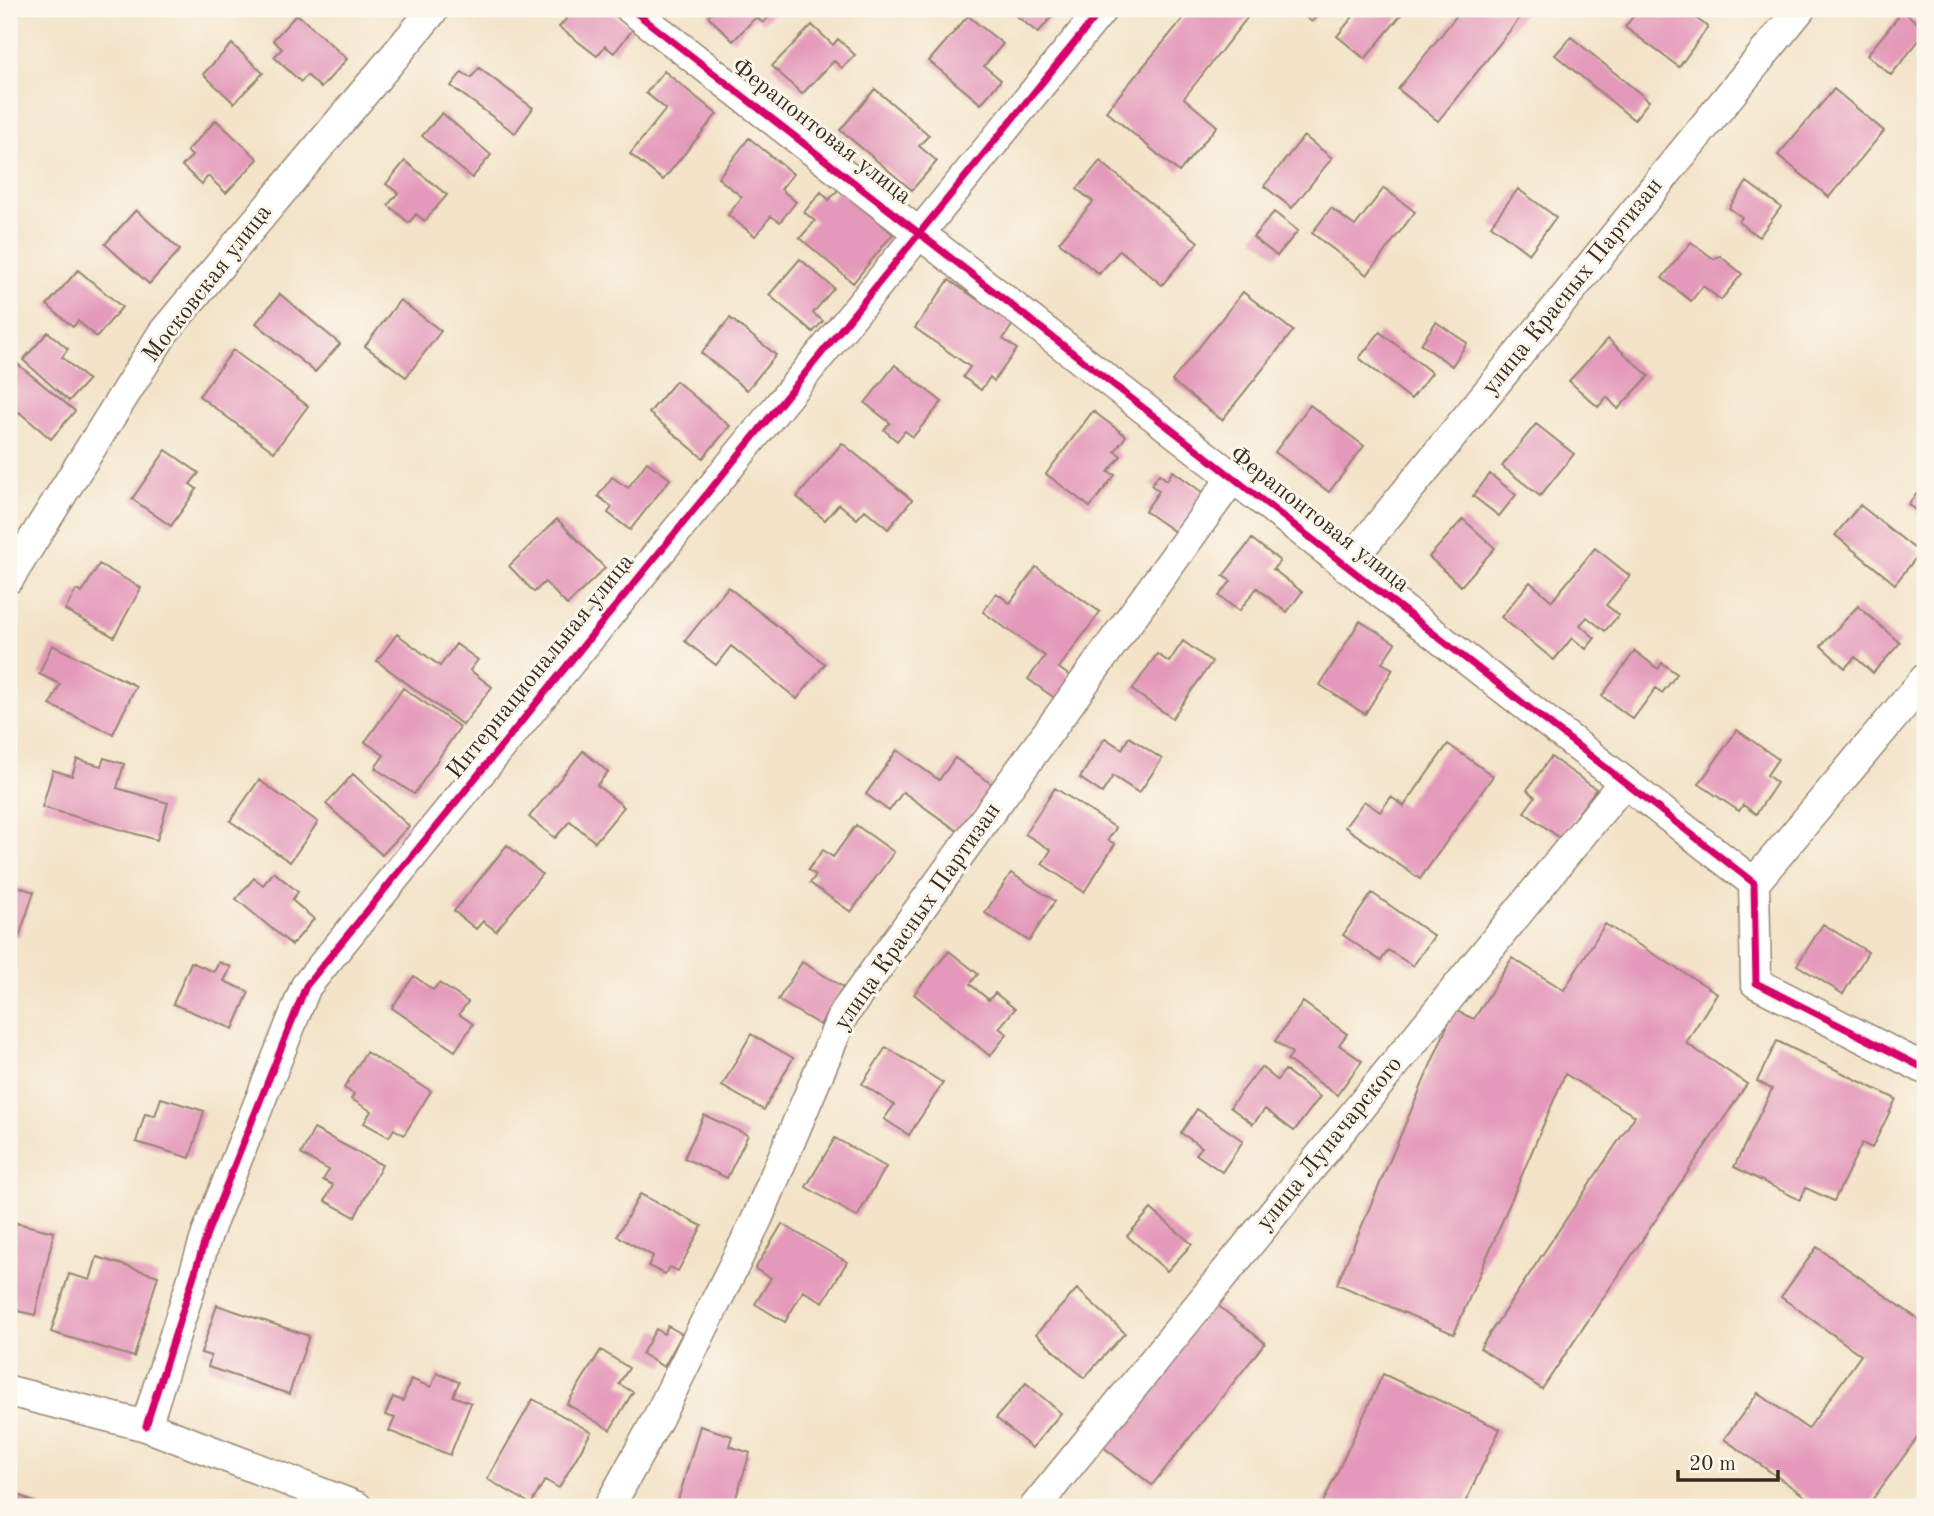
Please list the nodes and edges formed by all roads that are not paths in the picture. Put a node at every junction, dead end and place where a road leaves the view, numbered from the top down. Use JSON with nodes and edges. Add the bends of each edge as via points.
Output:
{"nodes":[{"id":1,"x":434,"y":9,"type":"edge"},
{"id":2,"x":631,"y":9,"type":"edge"},
{"id":3,"x":1102,"y":9,"type":"edge"},
{"id":4,"x":1800,"y":9,"type":"edge"},
{"id":5,"x":920,"y":233,"type":"junction"},
{"id":6,"x":1233,"y":477,"type":"junction"},
{"id":7,"x":1346,"y":566,"type":"junction"},
{"id":8,"x":9,"y":578,"type":"edge"},
{"id":9,"x":1925,"y":679,"type":"edge"},
{"id":10,"x":1624,"y":782,"type":"junction"},
{"id":11,"x":1754,"y":883,"type":"junction"},
{"id":12,"x":1925,"y":1069,"type":"edge"},
{"id":13,"x":9,"y":1391,"type":"edge"},
{"id":14,"x":146,"y":1426,"type":"junction"},
{"id":15,"x":357,"y":1507,"type":"edge"},
{"id":16,"x":609,"y":1507,"type":"edge"},
{"id":17,"x":1035,"y":1507,"type":"edge"}],
"edges":[{"from":1,"to":8,"type":"street","name":"Московская улица","via":[[163,333]]},
{"from":2,"to":5,"type":"street","name":"Ферапонтовая улица"},
{"from":3,"to":5,"type":"street","name":"Интернациональная улица"},
{"from":4,"to":7,"type":"street","name":"улица Красных Партизан"},
{"from":5,"to":6,"type":"street","name":"Ферапонтовая улица"},
{"from":5,"to":14,"type":"street","name":"Интернациональная улица","via":[[306,986],[208,1231]]},
{"from":6,"to":7,"type":"street","name":"Ферапонтовая улица"},
{"from":6,"to":16,"type":"street","name":"улица Красных Партизан","via":[[844,1015],[757,1219]]},
{"from":7,"to":10,"type":"street","name":"Ферапонтовая улица"},
{"from":9,"to":11,"type":"street"},
{"from":10,"to":11,"type":"street","name":"Ферапонтовая улица"},
{"from":10,"to":17,"type":"street","name":"улица Луначарского"},
{"from":11,"to":12,"type":"street","via":[[1756,982]]},
{"from":13,"to":14,"type":"street"},
{"from":14,"to":15,"type":"street"}]}
